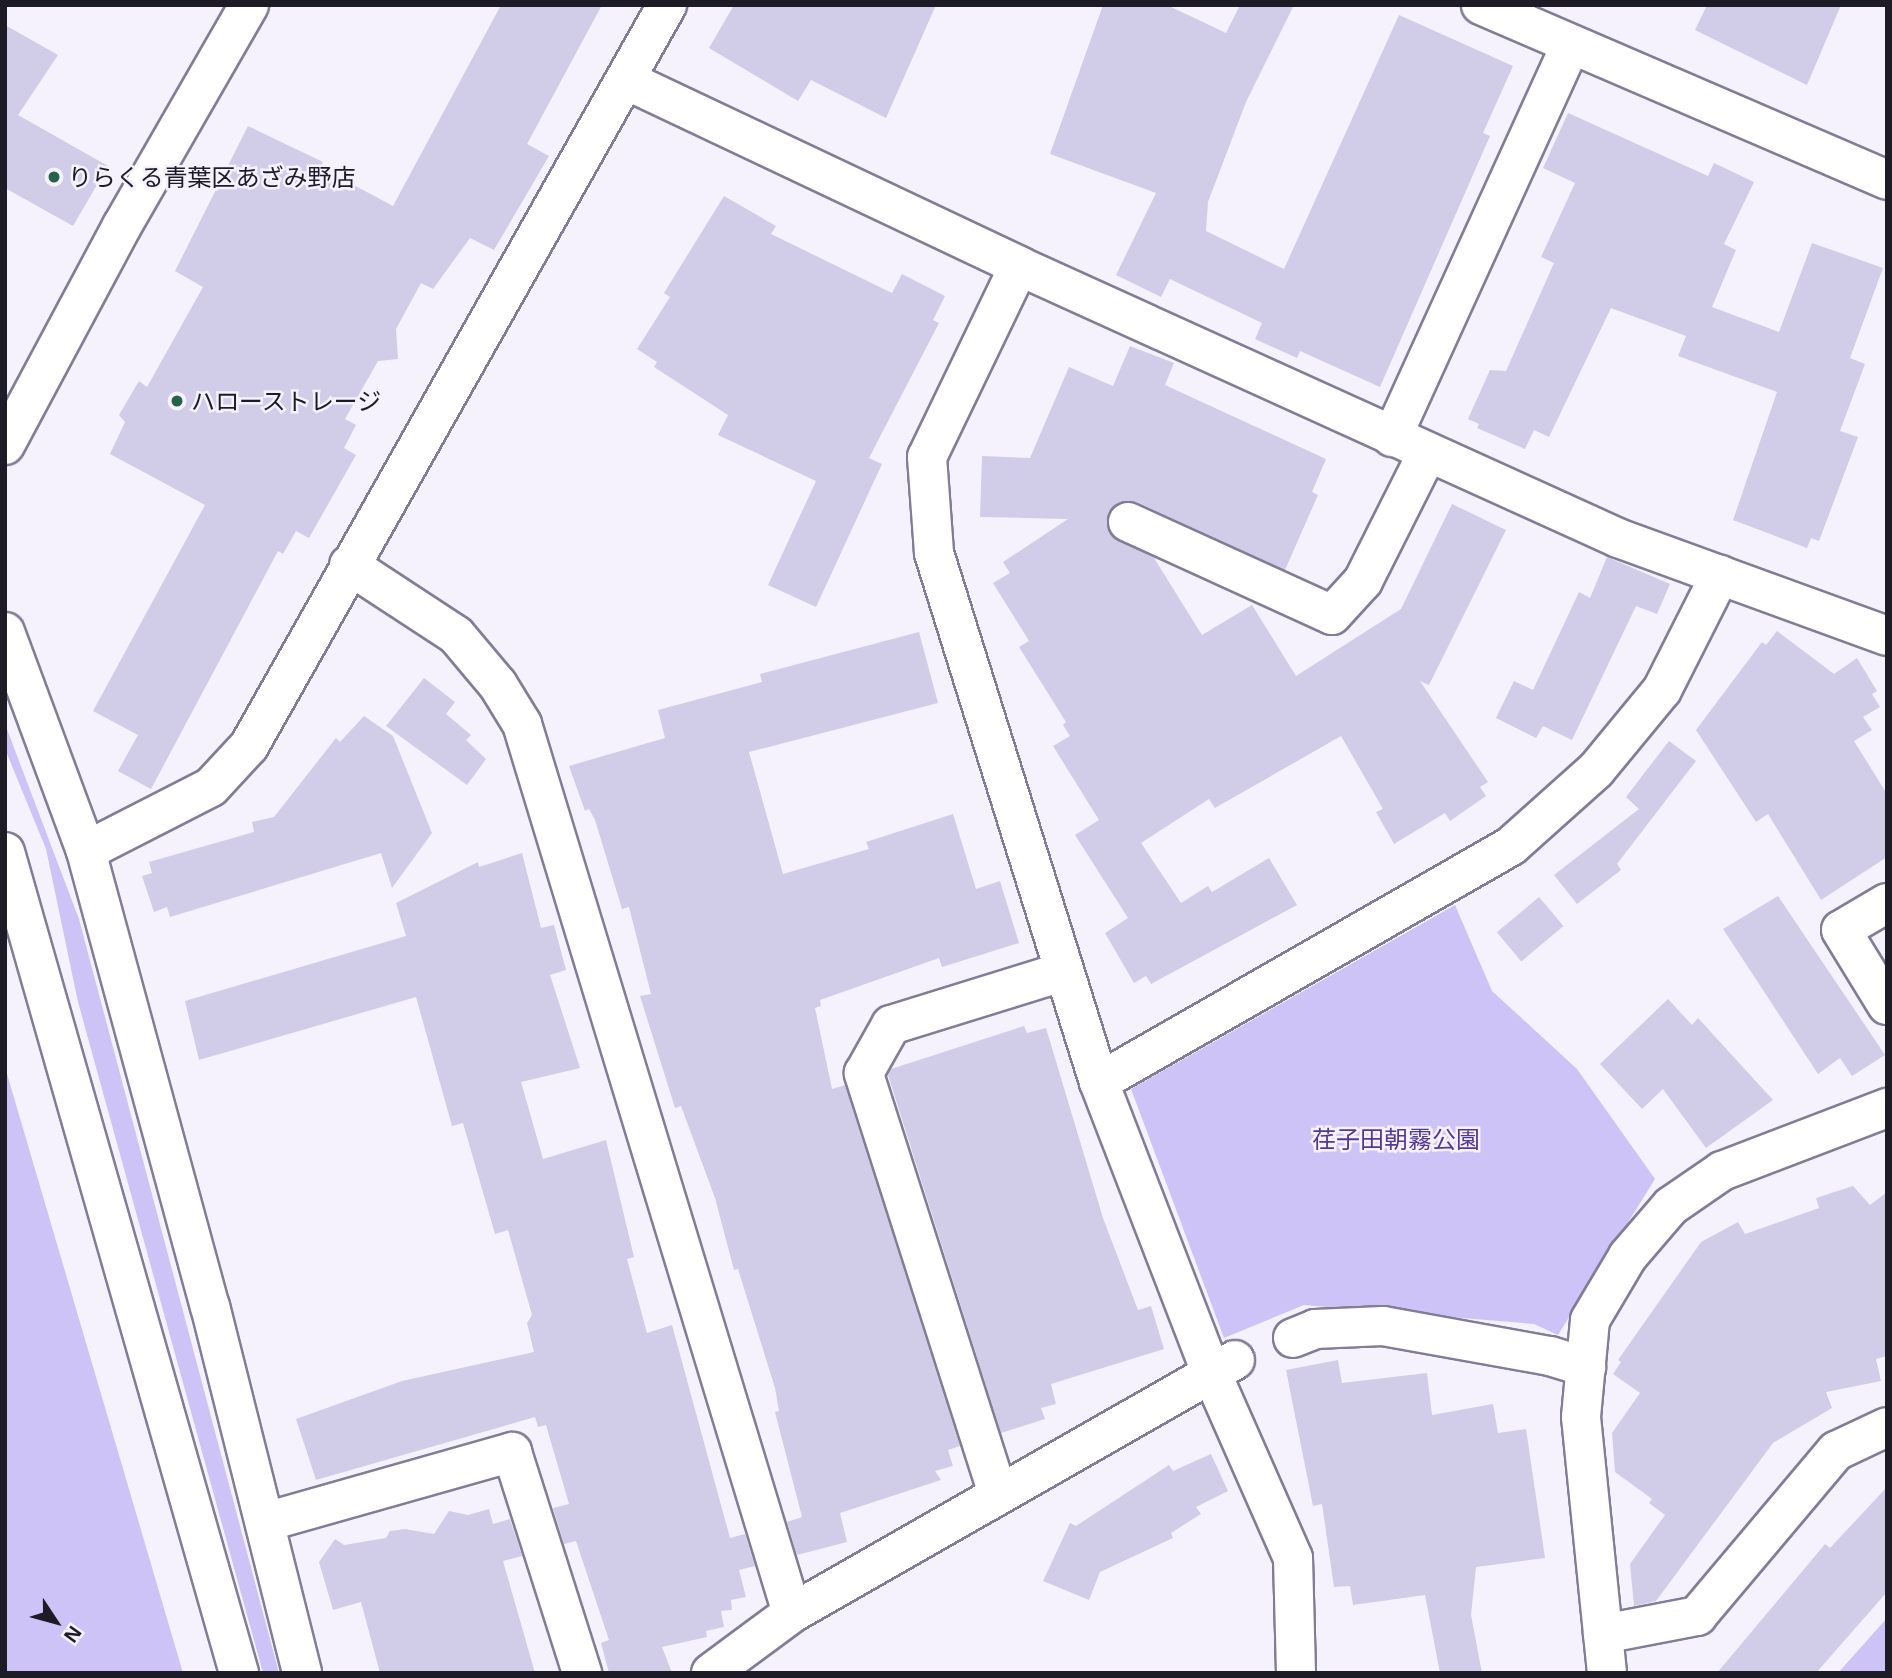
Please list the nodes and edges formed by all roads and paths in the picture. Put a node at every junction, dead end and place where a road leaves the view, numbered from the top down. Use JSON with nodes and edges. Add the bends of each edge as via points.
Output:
{"nodes":[{"id":1,"x":249,"y":5,"type":"edge"},
{"id":2,"x":667,"y":5,"type":"edge"},
{"id":3,"x":1481,"y":5,"type":"edge"},
{"id":4,"x":1570,"y":46,"type":"junction"},
{"id":5,"x":626,"y":80,"type":"junction"},
{"id":6,"x":1887,"y":180,"type":"edge"},
{"id":7,"x":1019,"y":266,"type":"junction"},
{"id":8,"x":1392,"y":437,"type":"junction"},
{"id":9,"x":5,"y":445,"type":"edge"},
{"id":10,"x":1428,"y":452,"type":"junction"},
{"id":11,"x":1128,"y":522,"type":"dead end"},
{"id":12,"x":349,"y":565,"type":"junction"},
{"id":13,"x":1720,"y":575,"type":"junction"},
{"id":14,"x":5,"y":632,"type":"edge"},
{"id":15,"x":1887,"y":636,"type":"edge"},
{"id":16,"x":86,"y":851,"type":"junction"},
{"id":17,"x":5,"y":852,"type":"edge"},
{"id":18,"x":1887,"y":903,"type":"edge"},
{"id":19,"x":1062,"y":972,"type":"junction"},
{"id":20,"x":1887,"y":1005,"type":"edge"},
{"id":21,"x":1100,"y":1082,"type":"junction"},
{"id":22,"x":1887,"y":1108,"type":"edge"},
{"id":23,"x":1293,"y":1338,"type":"dead end"},
{"id":24,"x":1223,"y":1366,"type":"junction"},
{"id":25,"x":1586,"y":1367,"type":"junction"},
{"id":26,"x":1887,"y":1427,"type":"edge"},
{"id":27,"x":998,"y":1494,"type":"junction"},
{"id":28,"x":265,"y":1522,"type":"junction"},
{"id":29,"x":792,"y":1614,"type":"junction"},
{"id":30,"x":1603,"y":1634,"type":"junction"},
{"id":31,"x":239,"y":1673,"type":"edge"},
{"id":32,"x":302,"y":1673,"type":"edge"},
{"id":33,"x":582,"y":1673,"type":"edge"},
{"id":34,"x":711,"y":1673,"type":"edge"},
{"id":35,"x":1297,"y":1673,"type":"edge"},
{"id":36,"x":1607,"y":1673,"type":"edge"}],
"edges":[{"from":1,"to":9,"type":"street","via":[[122,226]]},
{"from":2,"to":5,"type":"street"},
{"from":3,"to":4,"type":"street"},
{"from":4,"to":6,"type":"street"},
{"from":4,"to":8,"type":"street"},
{"from":5,"to":7,"type":"street"},
{"from":5,"to":12,"type":"street"},
{"from":7,"to":8,"type":"street"},
{"from":7,"to":19,"type":"street","via":[[927,457],[934,553]]},
{"from":8,"to":10,"type":"street"},
{"from":10,"to":11,"type":"street","via":[[1363,581],[1332,615]]},
{"from":10,"to":13,"type":"street","via":[[1618,538]]},
{"from":12,"to":16,"type":"street","via":[[249,746],[211,787]]},
{"from":12,"to":29,"type":"street","via":[[456,635],[498,685],[522,724]]},
{"from":13,"to":15,"type":"street"},
{"from":13,"to":21,"type":"street","via":[[1661,690],[1596,770],[1511,846]]},
{"from":14,"to":16,"type":"street"},
{"from":16,"to":28,"type":"street"},
{"from":17,"to":31,"type":"street"},
{"from":18,"to":20,"type":"street","via":[[1841,930]]},
{"from":19,"to":21,"type":"street"},
{"from":19,"to":27,"type":"street","via":[[891,1025],[864,1073]]},
{"from":21,"to":24,"type":"street"},
{"from":22,"to":25,"type":"street","via":[[1722,1171],[1671,1206],[1628,1256],[1590,1320]]},
{"from":23,"to":25,"type":"street","via":[[1315,1329],[1383,1326],[1550,1356]]},
{"from":24,"to":27,"type":"street"},
{"from":24,"to":35,"type":"street","via":[[1293,1558]]},
{"from":25,"to":30,"type":"street","via":[[1581,1417]]},
{"from":26,"to":30,"type":"street","via":[[1836,1451],[1697,1615]]},
{"from":27,"to":29,"type":"street"},
{"from":28,"to":32,"type":"street"},
{"from":28,"to":33,"type":"street","via":[[512,1452]]},
{"from":29,"to":34,"type":"street"},
{"from":30,"to":36,"type":"street"}]}
